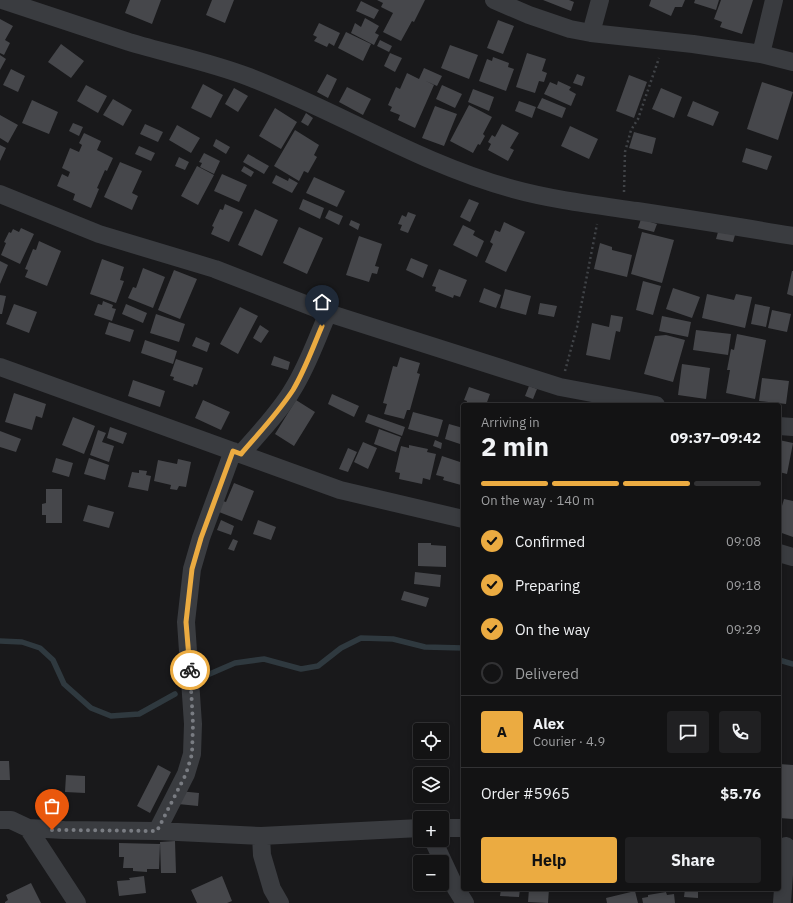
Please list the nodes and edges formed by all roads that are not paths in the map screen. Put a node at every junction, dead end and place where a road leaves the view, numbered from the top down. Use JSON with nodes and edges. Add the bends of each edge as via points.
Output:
{"nodes":[{"id":1,"x":2,"y":0,"type":"edge"},
{"id":2,"x":494,"y":0,"type":"edge"},
{"id":3,"x":600,"y":0,"type":"edge"},
{"id":4,"x":774,"y":0,"type":"edge"},
{"id":5,"x":591,"y":32,"type":"junction"},
{"id":6,"x":761,"y":54,"type":"junction"},
{"id":7,"x":793,"y":62,"type":"edge"},
{"id":8,"x":0,"y":194,"type":"edge"},
{"id":9,"x":793,"y":236,"type":"edge"},
{"id":10,"x":328,"y":313,"type":"junction"},
{"id":11,"x":0,"y":367,"type":"edge"},
{"id":12,"x":645,"y":403,"type":"edge"},
{"id":13,"x":781,"y":426,"type":"edge"},
{"id":14,"x":793,"y":427,"type":"edge"},
{"id":15,"x":237,"y":453,"type":"junction"},
{"id":16,"x":461,"y":519,"type":"edge"},
{"id":17,"x":781,"y":554,"type":"edge"},
{"id":18,"x":793,"y":557,"type":"edge"},
{"id":19,"x":0,"y":820,"type":"edge"},
{"id":20,"x":28,"y":828,"type":"junction"},
{"id":21,"x":413,"y":828,"type":"edge"},
{"id":22,"x":449,"y":828,"type":"edge"},
{"id":23,"x":461,"y":828,"type":"edge"},
{"id":24,"x":157,"y":831,"type":"junction"},
{"id":25,"x":261,"y":836,"type":"junction"},
{"id":26,"x":786,"y":846,"type":"edge"},
{"id":27,"x":436,"y":847,"type":"edge"},
{"id":28,"x":77,"y":903,"type":"edge"},
{"id":29,"x":280,"y":903,"type":"edge"},
{"id":30,"x":465,"y":903,"type":"edge"},
{"id":31,"x":782,"y":903,"type":"edge"}],
"edges":[{"from":1,"to":9,"type":"street","via":[[129,42],[248,77],[429,160],[514,190]]},
{"from":2,"to":5,"type":"street","via":[[552,24]]},
{"from":3,"to":5,"type":"street"},
{"from":4,"to":6,"type":"street"},
{"from":5,"to":6,"type":"street"},
{"from":6,"to":7,"type":"street"},
{"from":8,"to":10,"type":"street","via":[[99,234],[215,270]]},
{"from":10,"to":12,"type":"street","via":[[560,387]]},
{"from":10,"to":15,"type":"street","via":[[294,389],[280,409]]},
{"from":11,"to":15,"type":"street"},
{"from":13,"to":14,"type":"street"},
{"from":15,"to":16,"type":"street","via":[[340,490]]},
{"from":15,"to":24,"type":"street","via":[[201,538],[192,569],[186,622],[193,724],[192,754],[186,774]]},
{"from":17,"to":18,"type":"street"},
{"from":19,"to":20,"type":"street","via":[[11,820]]},
{"from":20,"to":24,"type":"street"},
{"from":20,"to":28,"type":"street"},
{"from":21,"to":25,"type":"street"},
{"from":22,"to":23,"type":"street"},
{"from":24,"to":25,"type":"street"},
{"from":25,"to":29,"type":"street","via":[[262,855],[272,889]]},
{"from":26,"to":31,"type":"street"},
{"from":27,"to":30,"type":"street"}]}
